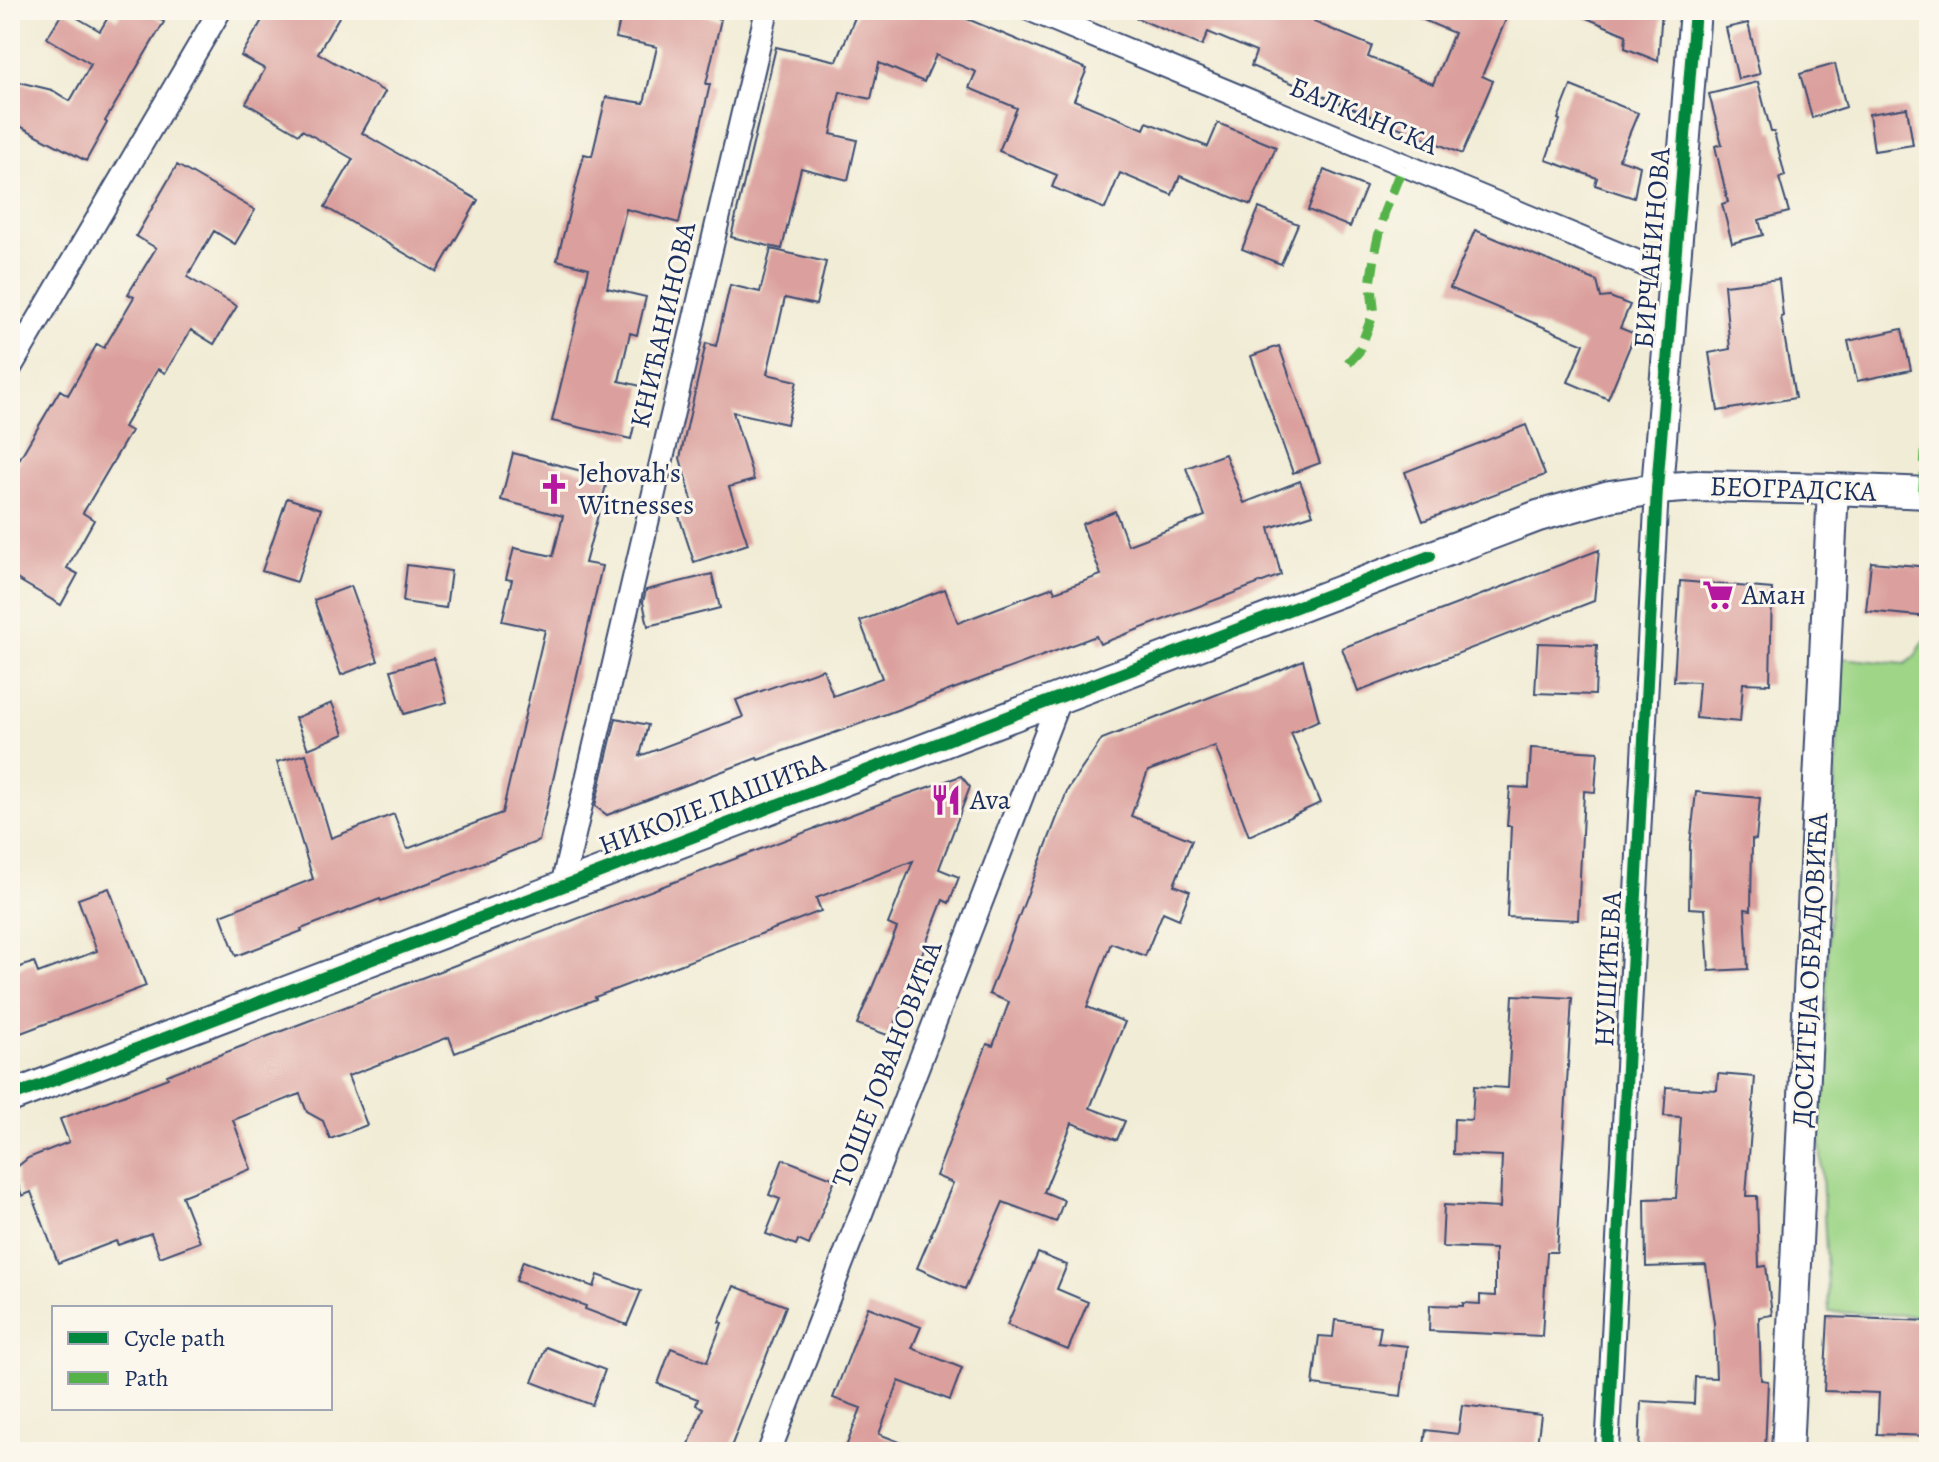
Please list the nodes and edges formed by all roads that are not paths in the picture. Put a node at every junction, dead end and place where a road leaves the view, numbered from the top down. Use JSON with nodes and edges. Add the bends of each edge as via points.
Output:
{"nodes":[{"id":1,"x":220,"y":10,"type":"edge"},
{"id":2,"x":767,"y":10,"type":"edge"},
{"id":3,"x":1031,"y":10,"type":"edge"},
{"id":4,"x":1695,"y":10,"type":"edge"},
{"id":5,"x":1674,"y":277,"type":"junction"},
{"id":6,"x":10,"y":368,"type":"edge"},
{"id":7,"x":1657,"y":489,"type":"junction"},
{"id":8,"x":1833,"y":489,"type":"junction"},
{"id":9,"x":1929,"y":493,"type":"edge"},
{"id":10,"x":1060,"y":697,"type":"junction"},
{"id":11,"x":562,"y":886,"type":"junction"},
{"id":12,"x":10,"y":1097,"type":"edge"},
{"id":13,"x":769,"y":1452,"type":"edge"},
{"id":14,"x":1607,"y":1452,"type":"edge"},
{"id":15,"x":1787,"y":1452,"type":"edge"}],
"edges":[{"from":1,"to":6,"type":"street"},
{"from":2,"to":11,"type":"street","name":"КНИЋАНИНОВА"},
{"from":3,"to":5,"type":"street","name":"БАЛКАНСКА"},
{"from":4,"to":5,"type":"main road","name":"БИРЧАНИНОВА"},
{"from":5,"to":7,"type":"main road","name":"БИРЧАНИНОВА"},
{"from":7,"to":8,"type":"main road","name":"БЕОГРАДСКА"},
{"from":7,"to":10,"type":"main road","name":"НИКОЛЕ ПАШИЋА","via":[[1610,496],[1525,521]]},
{"from":7,"to":14,"type":"street","name":"НУШИЋЕВА"},
{"from":8,"to":9,"type":"main road","name":"БЕОГРАДСКА"},
{"from":8,"to":15,"type":"main road","name":"ДОСИТЕЈА ОБРАДОВИЋА"},
{"from":10,"to":11,"type":"main road","name":"НИКОЛЕ ПАШИЋА"},
{"from":10,"to":13,"type":"street","name":"ТОШЕ ЈОВАНОВИЋА"},
{"from":11,"to":12,"type":"main road","name":"НИКОЛЕ ПАШИЋА"}]}
